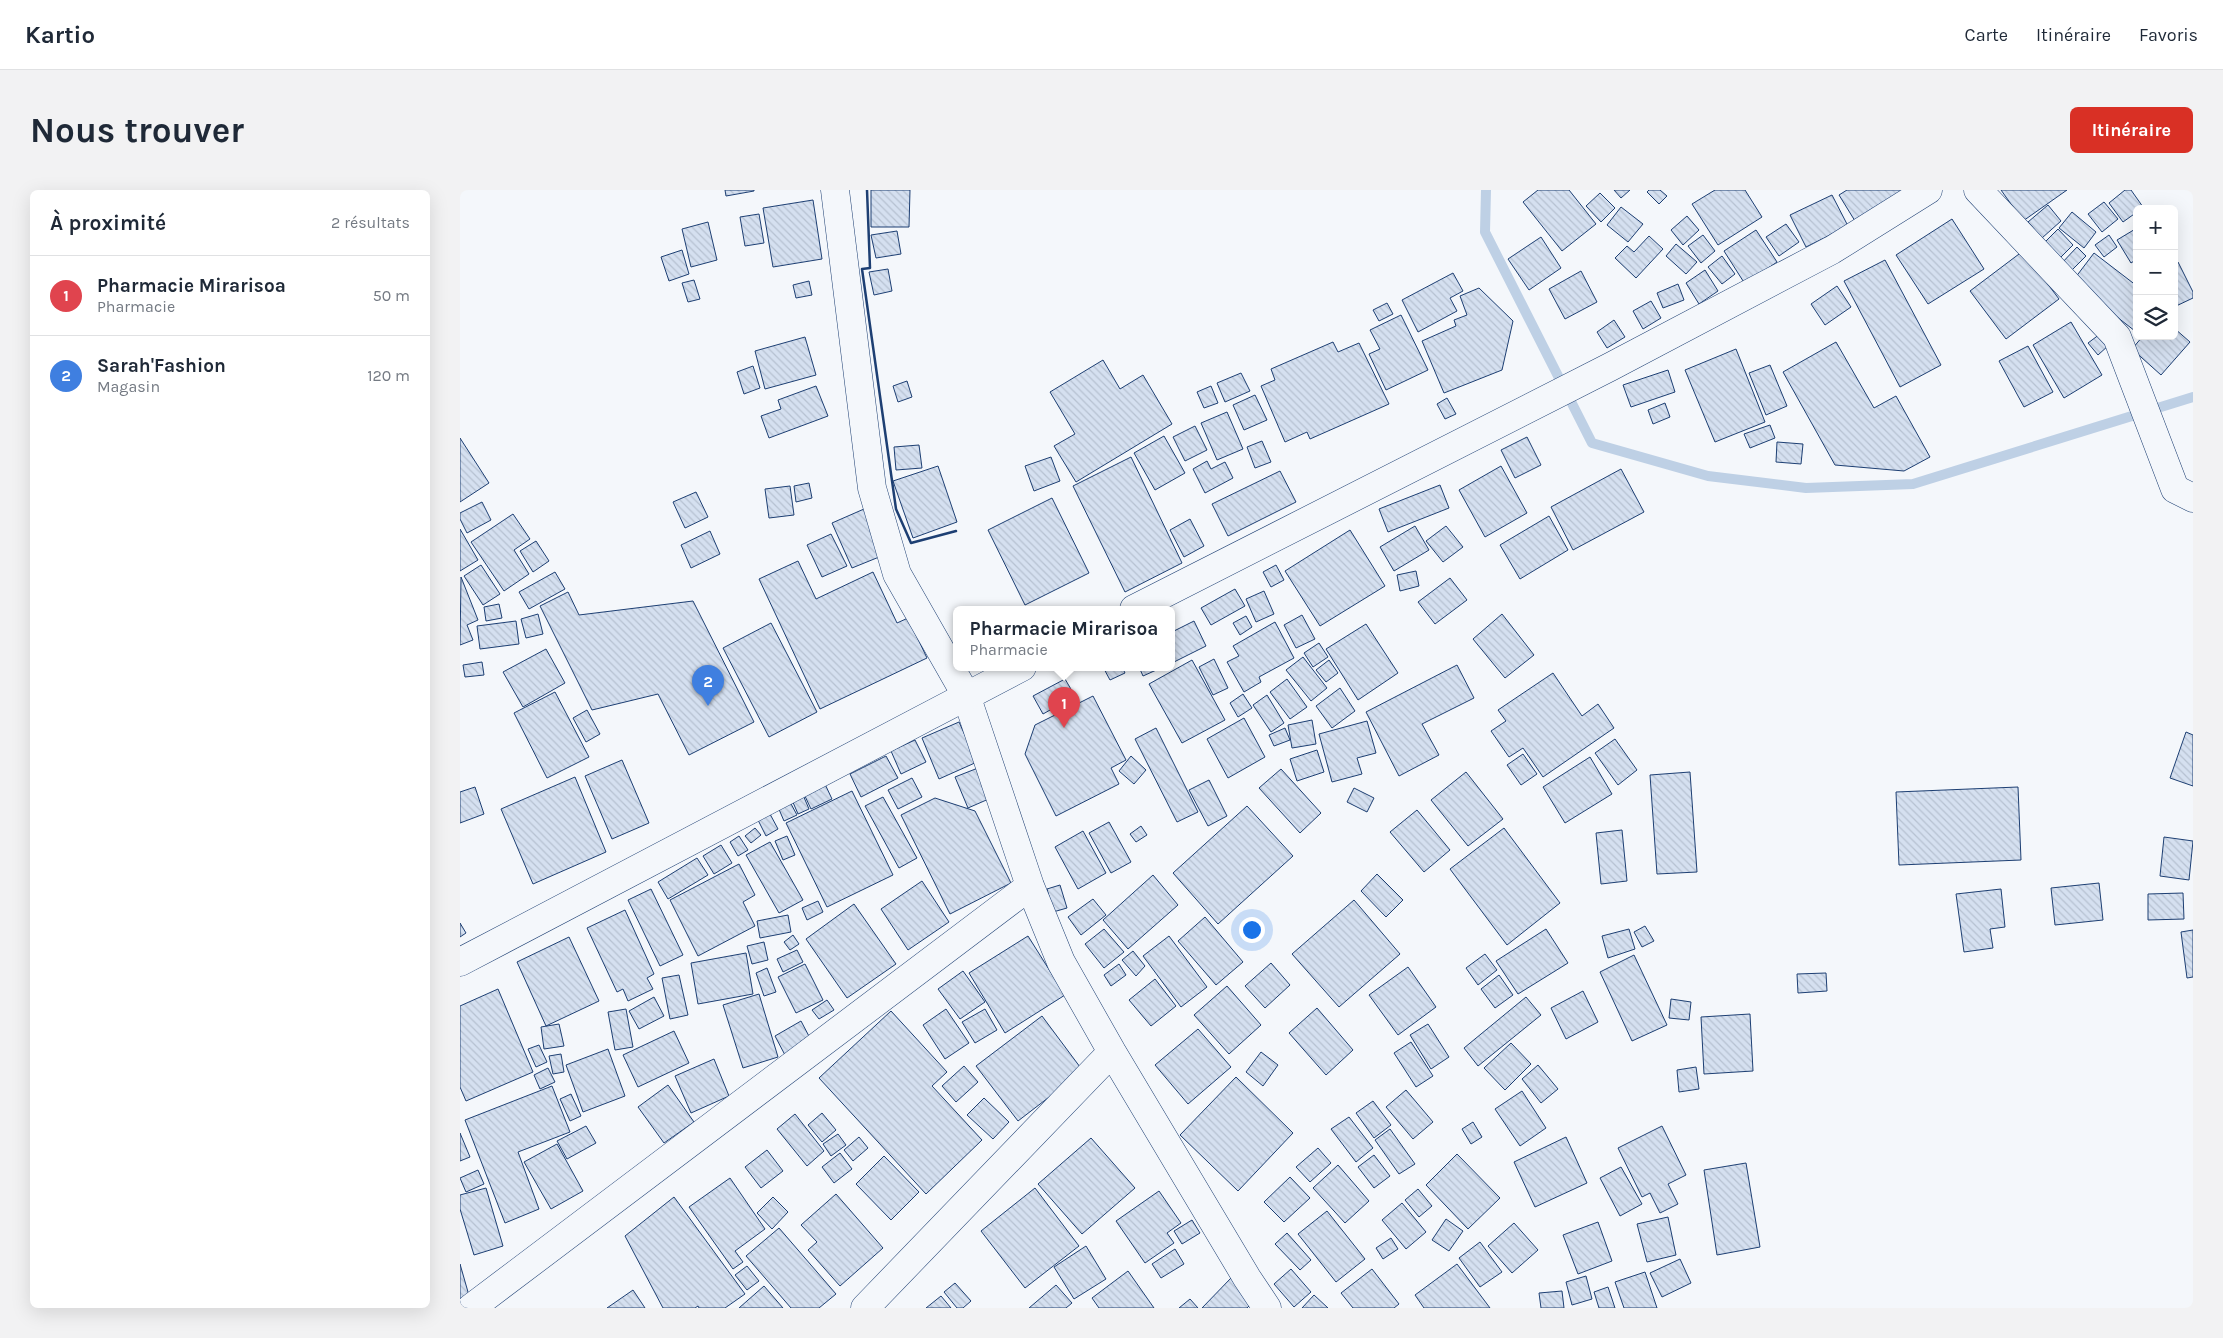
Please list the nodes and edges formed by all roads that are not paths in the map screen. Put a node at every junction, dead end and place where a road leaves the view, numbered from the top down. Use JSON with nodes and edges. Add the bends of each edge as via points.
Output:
{"nodes":[{"id":1,"x":835,"y":190,"type":"edge"},
{"id":2,"x":1928,"y":190,"type":"edge"},
{"id":3,"x":1978,"y":190,"type":"edge"},
{"id":4,"x":2193,"y":498,"type":"edge"},
{"id":5,"x":1140,"y":606,"type":"edge"},
{"id":6,"x":1014,"y":671,"type":"edge"},
{"id":7,"x":966,"y":695,"type":"junction"},
{"id":8,"x":1030,"y":886,"type":"junction"},
{"id":9,"x":460,"y":962,"type":"edge"},
{"id":10,"x":1112,"y":1052,"type":"junction"},
{"id":11,"x":870,"y":1306,"type":"edge"},
{"id":12,"x":471,"y":1308,"type":"edge"},
{"id":13,"x":1267,"y":1308,"type":"edge"}],
"edges":[{"from":1,"to":7,"type":"street","via":[[872,488],[897,574]]},
{"from":2,"to":5,"type":"street","via":[[1832,250]]},
{"from":3,"to":4,"type":"street","via":[[2117,337],[2175,489]]},
{"from":6,"to":7,"type":"street"},
{"from":7,"to":8,"type":"street"},
{"from":7,"to":9,"type":"street"},
{"from":8,"to":10,"type":"street","via":[[1061,962]]},
{"from":8,"to":12,"type":"street"},
{"from":10,"to":11,"type":"street"},
{"from":10,"to":13,"type":"street"}]}
